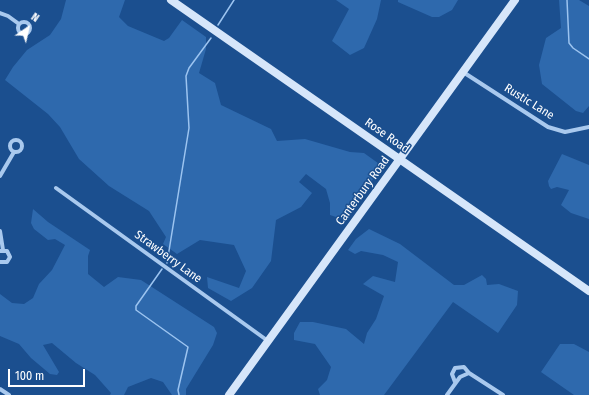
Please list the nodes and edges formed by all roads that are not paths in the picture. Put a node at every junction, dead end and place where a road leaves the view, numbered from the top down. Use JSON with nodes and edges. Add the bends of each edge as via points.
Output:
{"nodes":[{"id":1,"x":171,"y":0,"type":"edge"},
{"id":2,"x":515,"y":0,"type":"edge"},
{"id":3,"x":0,"y":13,"type":"edge"},
{"id":4,"x":19,"y":24,"type":"dead end"},
{"id":5,"x":463,"y":72,"type":"junction"},
{"id":6,"x":589,"y":127,"type":"edge"},
{"id":7,"x":14,"y":152,"type":"dead end"},
{"id":8,"x":400,"y":160,"type":"junction"},
{"id":9,"x":0,"y":176,"type":"edge"},
{"id":10,"x":56,"y":188,"type":"dead end"},
{"id":11,"x":0,"y":231,"type":"edge"},
{"id":12,"x":1,"y":250,"type":"edge"},
{"id":13,"x":0,"y":262,"type":"edge"},
{"id":14,"x":589,"y":291,"type":"edge"},
{"id":15,"x":268,"y":341,"type":"junction"},
{"id":16,"x":469,"y":373,"type":"junction"},
{"id":17,"x":455,"y":382,"type":"junction"},
{"id":18,"x":0,"y":389,"type":"edge"},
{"id":19,"x":9,"y":395,"type":"edge"},
{"id":20,"x":229,"y":395,"type":"edge"},
{"id":21,"x":447,"y":395,"type":"edge"},
{"id":22,"x":503,"y":395,"type":"edge"}],
"edges":[{"from":1,"to":8,"type":"street","name":"Rose Road"},
{"from":2,"to":5,"type":"street","name":"Canterbury Road"},
{"from":3,"to":4,"type":"street"},
{"from":5,"to":6,"type":"street","name":"Rustic Lane","via":[[548,127],[565,132]]},
{"from":5,"to":8,"type":"street","name":"Canterbury Road"},
{"from":7,"to":9,"type":"street"},
{"from":8,"to":14,"type":"street","name":"Rose Road"},
{"from":8,"to":15,"type":"street","name":"Canterbury Road"},
{"from":10,"to":15,"type":"street","name":"Strawberry Lane"},
{"from":11,"to":12,"type":"street"},
{"from":12,"to":13,"type":"street","via":[[9,253],[10,259],[7,262]]},
{"from":15,"to":20,"type":"street","name":"Canterbury Road"},
{"from":16,"to":17,"type":"street","via":[[463,374]]},
{"from":16,"to":17,"type":"street","via":[[464,367],[455,368],[452,374]]},
{"from":16,"to":22,"type":"street"},
{"from":17,"to":21,"type":"street"},
{"from":18,"to":19,"type":"street"}]}
